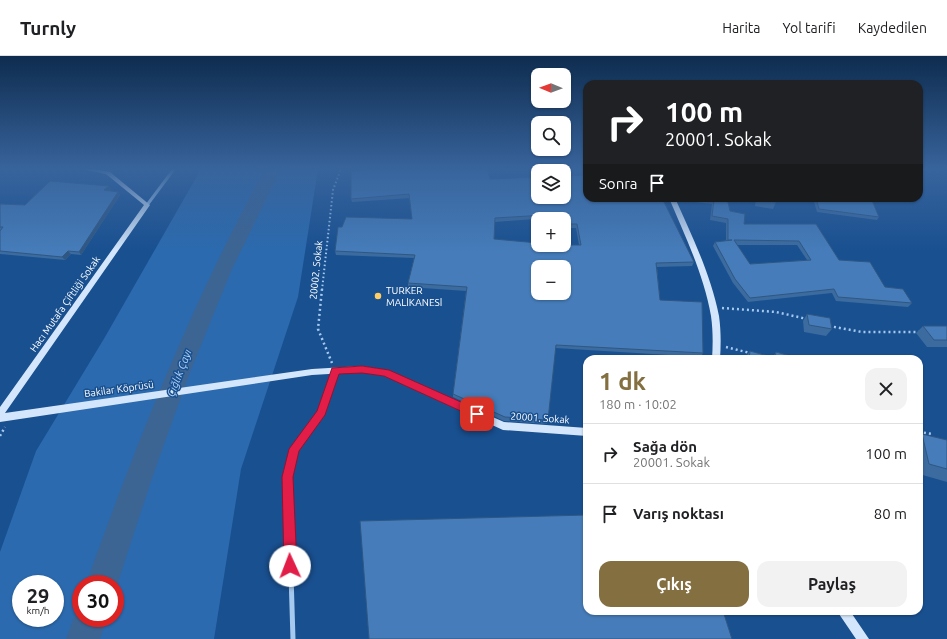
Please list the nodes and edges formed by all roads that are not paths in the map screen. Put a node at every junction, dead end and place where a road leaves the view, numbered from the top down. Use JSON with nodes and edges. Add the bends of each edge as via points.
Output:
{"nodes":[{"id":1,"x":136,"y":196,"type":"edge"},
{"id":2,"x":154,"y":196,"type":"edge"},
{"id":3,"x":674,"y":202,"type":"edge"},
{"id":4,"x":147,"y":205,"type":"junction"},
{"id":5,"x":717,"y":355,"type":"edge"},
{"id":6,"x":336,"y":371,"type":"junction"},
{"id":7,"x":312,"y":372,"type":"joint"},
{"id":8,"x":0,"y":414,"type":"edge"},
{"id":9,"x":0,"y":418,"type":"edge"},
{"id":10,"x":583,"y":432,"type":"edge"},
{"id":11,"x":846,"y":615,"type":"edge"},
{"id":12,"x":293,"y":639,"type":"edge"},
{"id":13,"x":863,"y":639,"type":"edge"}],
"edges":[{"from":1,"to":4,"type":"street"},
{"from":2,"to":4,"type":"street"},
{"from":3,"to":5,"type":"street","via":[[702,265],[713,308],[718,344]]},
{"from":4,"to":8,"type":"street","name":"Hacı Mutafa Çiftliği Sokak"},
{"from":6,"to":7,"type":"street","name":"20001. Sokak"},
{"from":6,"to":10,"type":"street","name":"20001. Sokak","via":[[362,369],[386,373],[503,426]]},
{"from":6,"to":12,"type":"street","via":[[321,412],[294,449],[288,477]]},
{"from":7,"to":9,"type":"street","name":"Bakilar Köprüsü"},
{"from":11,"to":13,"type":"street"}]}
